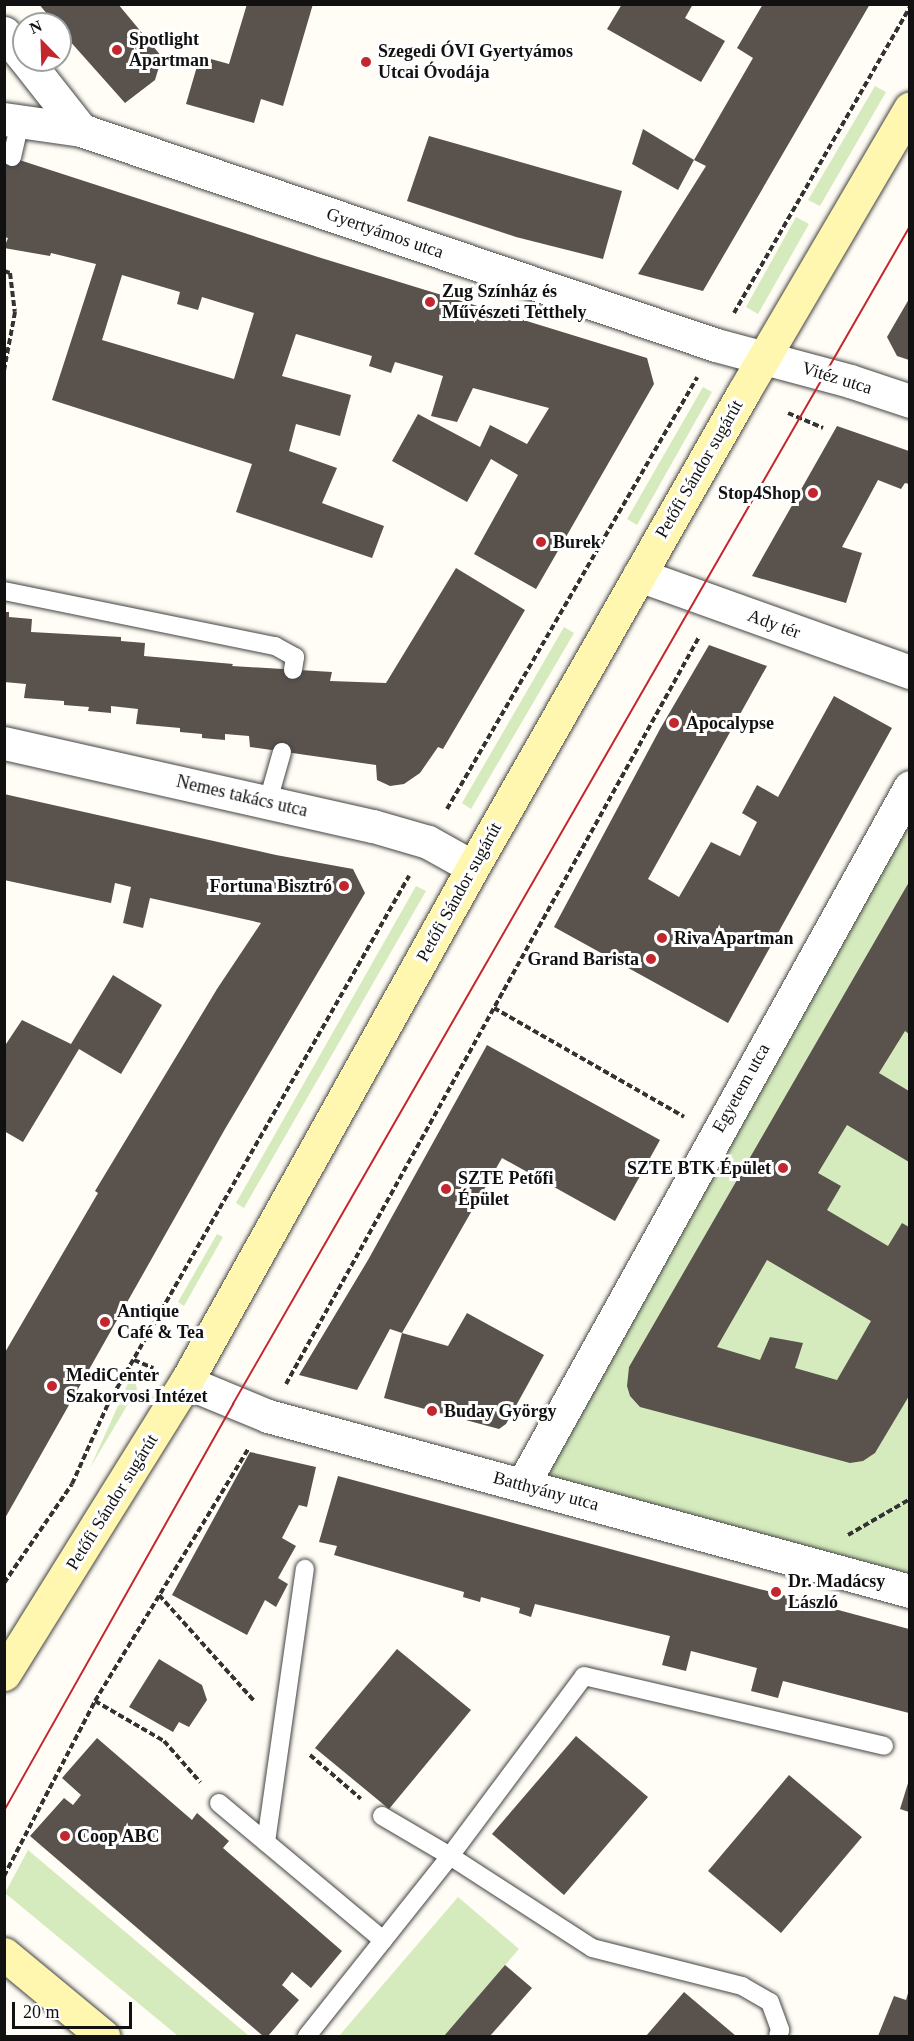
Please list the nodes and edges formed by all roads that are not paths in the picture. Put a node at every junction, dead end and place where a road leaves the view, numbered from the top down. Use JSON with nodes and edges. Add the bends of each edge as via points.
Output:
{"nodes":[{"id":1,"x":35,"y":72,"type":"edge"},
{"id":2,"x":909,"y":108,"type":"edge"},
{"id":3,"x":12,"y":120,"type":"edge"},
{"id":4,"x":81,"y":130,"type":"junction"},
{"id":5,"x":12,"y":157,"type":"dead end"},
{"id":6,"x":764,"y":357,"type":"junction"},
{"id":7,"x":909,"y":401,"type":"edge"},
{"id":8,"x":639,"y":575,"type":"junction"},
{"id":9,"x":4,"y":591,"type":"edge"},
{"id":10,"x":293,"y":670,"type":"dead end"},
{"id":11,"x":909,"y":672,"type":"edge"},
{"id":12,"x":4,"y":743,"type":"edge"},
{"id":13,"x":282,"y":752,"type":"dead end"},
{"id":14,"x":909,"y":787,"type":"edge"},
{"id":15,"x":268,"y":801,"type":"junction"},
{"id":16,"x":472,"y":867,"type":"junction"},
{"id":17,"x":186,"y":1382,"type":"junction"},
{"id":18,"x":524,"y":1484,"type":"junction"},
{"id":19,"x":305,"y":1569,"type":"dead end"},
{"id":20,"x":909,"y":1591,"type":"edge"},
{"id":21,"x":4,"y":1674,"type":"edge"},
{"id":22,"x":884,"y":1746,"type":"dead end"},
{"id":23,"x":219,"y":1803,"type":"road end"},
{"id":24,"x":382,"y":1816,"type":"dead end"},
{"id":25,"x":266,"y":1842,"type":"junction"},
{"id":26,"x":450,"y":1856,"type":"junction"},
{"id":27,"x":383,"y":1940,"type":"junction"},
{"id":28,"x":4,"y":1954,"type":"edge"},
{"id":29,"x":103,"y":2037,"type":"edge"},
{"id":30,"x":307,"y":2037,"type":"edge"},
{"id":31,"x":778,"y":2037,"type":"edge"}],
"edges":[{"from":1,"to":4,"type":"street"},
{"from":2,"to":6,"type":"street","name":"Petőfi Sándor sugárút"},
{"from":3,"to":4,"type":"street","name":"Gyertyámos utca"},
{"from":3,"to":5,"type":"lane"},
{"from":4,"to":6,"type":"street","name":"Gyertyámos utca","via":[[716,345]]},
{"from":6,"to":7,"type":"street","name":"Vitéz utca"},
{"from":6,"to":8,"type":"street","name":"Petőfi Sándor sugárút"},
{"from":8,"to":11,"type":"street","name":"Ady tér"},
{"from":8,"to":16,"type":"street","name":"Petőfi Sándor sugárút"},
{"from":9,"to":10,"type":"lane","via":[[275,646],[295,657]]},
{"from":12,"to":15,"type":"street","name":"Nemes takács utca"},
{"from":13,"to":15,"type":"lane"},
{"from":14,"to":18,"type":"street","name":"Egyetem utca"},
{"from":15,"to":16,"type":"street","name":"Nemes takács utca","via":[[428,842]]},
{"from":16,"to":17,"type":"street","name":"Petőfi Sándor sugárút"},
{"from":17,"to":18,"type":"street","name":"Batthyány utca","via":[[268,1416]]},
{"from":17,"to":21,"type":"street","name":"Petőfi Sándor sugárút"},
{"from":18,"to":20,"type":"street","name":"Batthyány utca"},
{"from":19,"to":25,"type":"lane"},
{"from":22,"to":26,"type":"lane","via":[[584,1676]]},
{"from":23,"to":25,"type":"lane"},
{"from":24,"to":26,"type":"lane"},
{"from":25,"to":27,"type":"lane"},
{"from":26,"to":27,"type":"lane"},
{"from":26,"to":31,"type":"lane","via":[[592,1948],[742,1986],[770,2002],[780,2030]]},
{"from":27,"to":30,"type":"lane"},
{"from":28,"to":29,"type":"street"}]}
